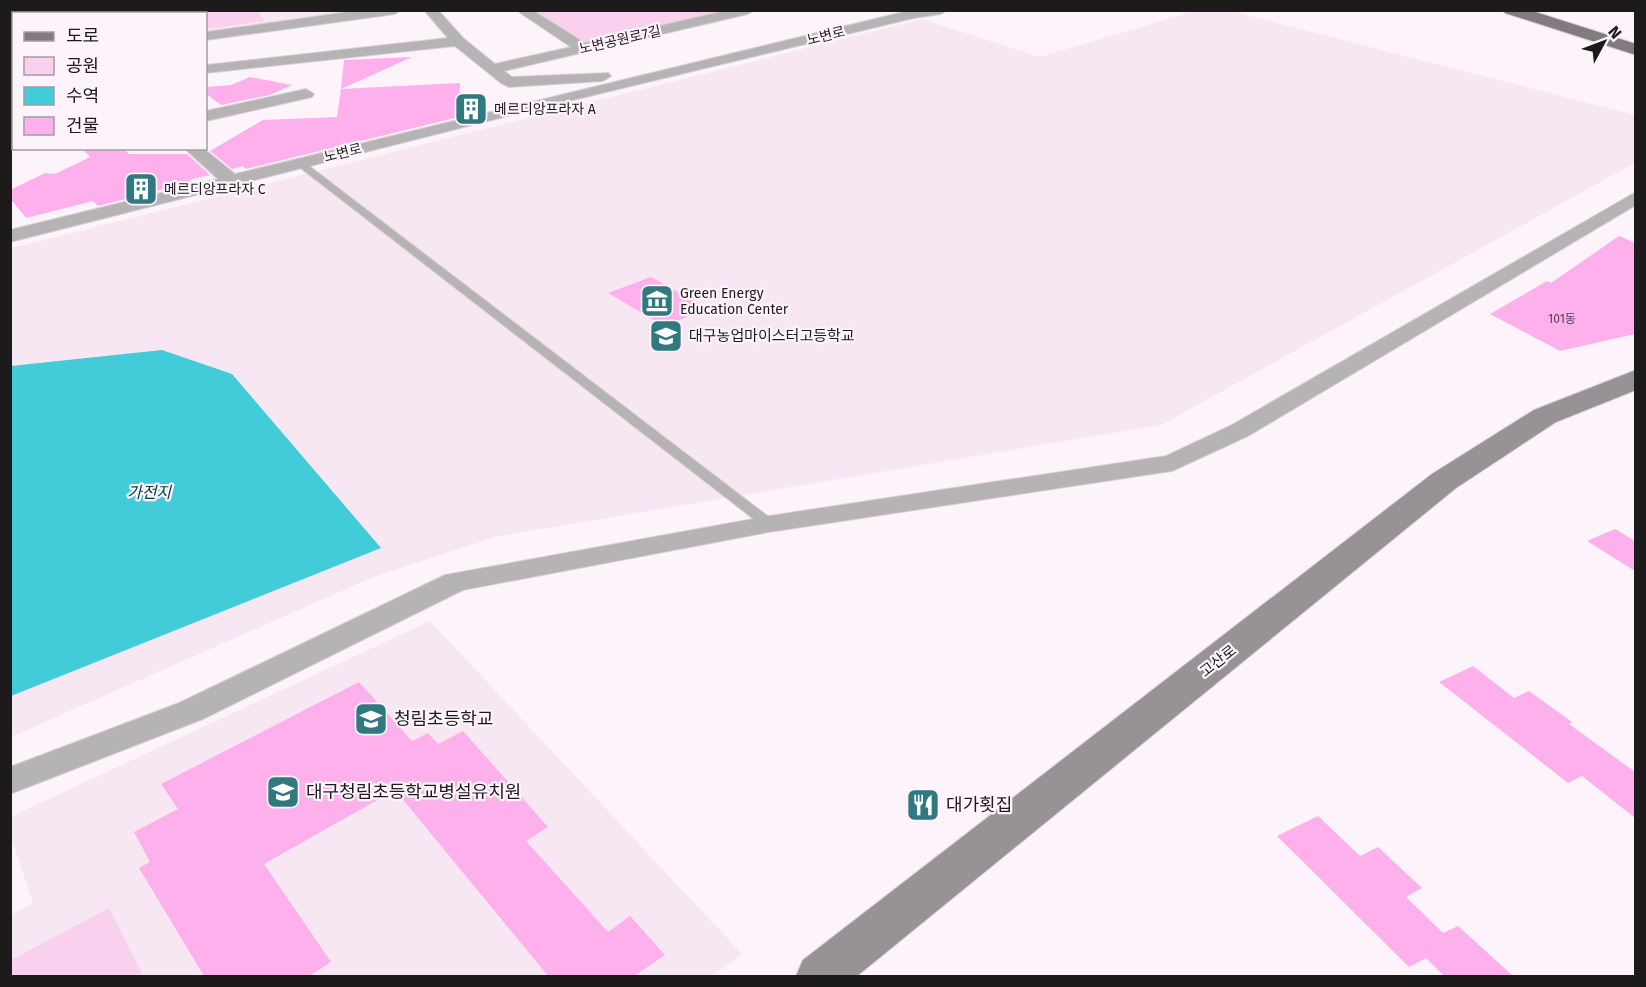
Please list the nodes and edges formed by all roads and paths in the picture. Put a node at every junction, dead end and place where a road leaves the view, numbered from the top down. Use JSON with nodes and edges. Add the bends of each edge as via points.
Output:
{"nodes":[{"id":1,"x":395,"y":10,"type":"edge"},
{"id":2,"x":430,"y":10,"type":"edge"},
{"id":3,"x":522,"y":10,"type":"edge"},
{"id":4,"x":748,"y":10,"type":"edge"},
{"id":5,"x":941,"y":10,"type":"edge"},
{"id":6,"x":1511,"y":10,"type":"edge"},
{"id":7,"x":1560,"y":10,"type":"edge"},
{"id":8,"x":1635,"y":34,"type":"edge"},
{"id":9,"x":207,"y":36,"type":"edge"},
{"id":10,"x":458,"y":41,"type":"junction"},
{"id":11,"x":583,"y":48,"type":"junction"},
{"id":12,"x":1635,"y":50,"type":"edge"},
{"id":13,"x":207,"y":69,"type":"edge"},
{"id":14,"x":492,"y":69,"type":"junction"},
{"id":15,"x":676,"y":73,"type":"junction"},
{"id":16,"x":509,"y":82,"type":"junction"},
{"id":17,"x":306,"y":94,"type":"dead end"},
{"id":18,"x":538,"y":104,"type":"junction"},
{"id":19,"x":207,"y":116,"type":"edge"},
{"id":20,"x":194,"y":150,"type":"edge"},
{"id":21,"x":301,"y":164,"type":"junction"},
{"id":22,"x":232,"y":181,"type":"junction"},
{"id":23,"x":1635,"y":197,"type":"edge"},
{"id":24,"x":10,"y":236,"type":"edge"},
{"id":25,"x":1635,"y":379,"type":"edge"},
{"id":26,"x":769,"y":524,"type":"junction"},
{"id":27,"x":10,"y":781,"type":"edge"},
{"id":28,"x":837,"y":971,"type":"edge"}],
"edges":[{"from":1,"to":9,"type":"street"},
{"from":2,"to":10,"type":"street"},
{"from":3,"to":11,"type":"street"},
{"from":4,"to":11,"type":"street","name":"노변공원로7길"},
{"from":5,"to":15,"type":"street","name":"노변로"},
{"from":6,"to":12,"type":"main road"},
{"from":7,"to":8,"type":"main road"},
{"from":10,"to":13,"type":"street"},
{"from":10,"to":14,"type":"street"},
{"from":11,"to":14,"type":"street","name":"노변공원로7길"},
{"from":14,"to":16,"type":"street"},
{"from":15,"to":16,"type":"street","name":"노변로"},
{"from":15,"to":18,"type":"street","name":"노변로"},
{"from":16,"to":18,"type":"street"},
{"from":17,"to":19,"type":"street"},
{"from":18,"to":21,"type":"street","name":"노변로"},
{"from":20,"to":22,"type":"street"},
{"from":21,"to":22,"type":"street","name":"노변로"},
{"from":21,"to":26,"type":"lane"},
{"from":22,"to":24,"type":"street","name":"노변로"},
{"from":23,"to":26,"type":"street","via":[[1239,431],[1172,463]]},
{"from":25,"to":28,"type":"main road","name":"고산로","via":[[1545,416],[1444,482]]},
{"from":26,"to":27,"type":"street","via":[[455,582],[190,711]]}]}
